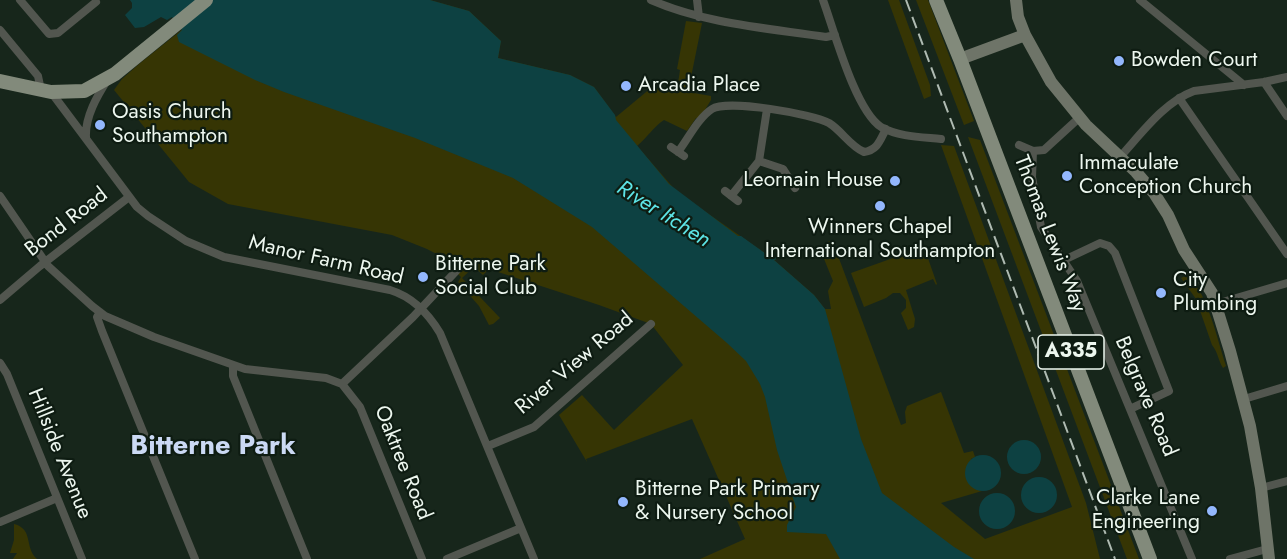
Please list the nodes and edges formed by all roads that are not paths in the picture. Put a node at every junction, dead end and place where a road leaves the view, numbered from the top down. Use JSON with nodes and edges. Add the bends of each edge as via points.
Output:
{"nodes":[{"id":1,"x":20,"y":0,"type":"edge"},
{"id":2,"x":207,"y":0,"type":"edge"},
{"id":3,"x":651,"y":0,"type":"edge"},
{"id":4,"x":697,"y":0,"type":"edge"},
{"id":5,"x":823,"y":0,"type":"edge"},
{"id":6,"x":936,"y":0,"type":"edge"},
{"id":7,"x":1016,"y":0,"type":"edge"},
{"id":8,"x":1140,"y":0,"type":"edge"},
{"id":9,"x":96,"y":2,"type":"dead end"},
{"id":10,"x":699,"y":17,"type":"junction"},
{"id":11,"x":0,"y":30,"type":"edge"},
{"id":12,"x":835,"y":34,"type":"junction"},
{"id":13,"x":1025,"y":35,"type":"junction"},
{"id":14,"x":960,"y":58,"type":"junction"},
{"id":15,"x":1287,"y":77,"type":"edge"},
{"id":16,"x":108,"y":79,"type":"junction"},
{"id":17,"x":0,"y":81,"type":"edge"},
{"id":18,"x":1263,"y":82,"type":"junction"},
{"id":19,"x":1244,"y":85,"type":"junction"},
{"id":20,"x":46,"y":91,"type":"junction"},
{"id":21,"x":1179,"y":98,"type":"junction"},
{"id":22,"x":767,"y":109,"type":"junction"},
{"id":23,"x":1287,"y":116,"type":"edge"},
{"id":24,"x":1079,"y":117,"type":"junction"},
{"id":25,"x":886,"y":129,"type":"junction"},
{"id":26,"x":86,"y":137,"type":"junction"},
{"id":27,"x":941,"y":139,"type":"dead end"},
{"id":28,"x":1019,"y":145,"type":"dead end"},
{"id":29,"x":1033,"y":151,"type":"junction"},
{"id":30,"x":678,"y":152,"type":"dead end"},
{"id":31,"x":1120,"y":157,"type":"junction"},
{"id":32,"x":759,"y":161,"type":"junction"},
{"id":33,"x":795,"y":188,"type":"dead end"},
{"id":34,"x":0,"y":196,"type":"edge"},
{"id":35,"x":731,"y":196,"type":"dead end"},
{"id":36,"x":129,"y":197,"type":"junction"},
{"id":37,"x":1287,"y":254,"type":"edge"},
{"id":38,"x":1064,"y":260,"type":"junction"},
{"id":39,"x":45,"y":262,"type":"junction"},
{"id":40,"x":458,"y":268,"type":"dead end"},
{"id":41,"x":1287,"y":283,"type":"edge"},
{"id":42,"x":0,"y":300,"type":"edge"},
{"id":43,"x":1216,"y":304,"type":"junction"},
{"id":44,"x":421,"y":307,"type":"junction"},
{"id":45,"x":100,"y":312,"type":"junction"},
{"id":46,"x":651,"y":324,"type":"dead end"},
{"id":47,"x":0,"y":363,"type":"edge"},
{"id":48,"x":232,"y":365,"type":"junction"},
{"id":49,"x":342,"y":384,"type":"junction"},
{"id":50,"x":1287,"y":386,"type":"edge"},
{"id":51,"x":1244,"y":399,"type":"junction"},
{"id":52,"x":1130,"y":410,"type":"junction"},
{"id":53,"x":488,"y":446,"type":"junction"},
{"id":54,"x":1287,"y":481,"type":"edge"},
{"id":55,"x":1261,"y":488,"type":"junction"},
{"id":56,"x":57,"y":498,"type":"junction"},
{"id":57,"x":0,"y":522,"type":"edge"},
{"id":58,"x":521,"y":528,"type":"junction"},
{"id":59,"x":1268,"y":554,"type":"edge"},
{"id":60,"x":82,"y":559,"type":"edge"},
{"id":61,"x":195,"y":559,"type":"edge"},
{"id":62,"x":307,"y":559,"type":"edge"},
{"id":63,"x":422,"y":559,"type":"edge"},
{"id":64,"x":447,"y":559,"type":"edge"},
{"id":65,"x":534,"y":559,"type":"edge"},
{"id":66,"x":1150,"y":559,"type":"edge"},
{"id":67,"x":1192,"y":559,"type":"edge"},
{"id":68,"x":1230,"y":559,"type":"edge"}],
"edges":[{"from":1,"to":9,"type":"street","via":[[53,35]]},
{"from":2,"to":16,"type":"main road"},
{"from":3,"to":10,"type":"street"},
{"from":4,"to":10,"type":"street"},
{"from":5,"to":12,"type":"street"},
{"from":6,"to":14,"type":"main road","name":"Thomas Lewis Way","number":"A335"},
{"from":7,"to":13,"type":"street"},
{"from":8,"to":19,"type":"street"},
{"from":10,"to":12,"type":"street","via":[[826,37]]},
{"from":11,"to":20,"type":"street","name":"Manor Farm Road"},
{"from":12,"to":25,"type":"street","via":[[864,107]]},
{"from":13,"to":14,"type":"street"},
{"from":13,"to":24,"type":"street","via":[[1047,75]]},
{"from":14,"to":66,"type":"main road","name":"Thomas Lewis Way","number":"A335"},
{"from":15,"to":18,"type":"street"},
{"from":16,"to":20,"type":"main road","via":[[84,91]]},
{"from":16,"to":26,"type":"street","via":[[93,106]]},
{"from":17,"to":20,"type":"main road"},
{"from":18,"to":19,"type":"street"},
{"from":18,"to":23,"type":"street"},
{"from":19,"to":21,"type":"street","via":[[1194,91]]},
{"from":20,"to":26,"type":"street","name":"Manor Farm Road"},
{"from":21,"to":31,"type":"street"},
{"from":21,"to":37,"type":"street"},
{"from":22,"to":25,"type":"street","via":[[824,121],[864,152],[878,146]]},
{"from":22,"to":30,"type":"street","via":[[716,106]]},
{"from":22,"to":32,"type":"street"},
{"from":24,"to":29,"type":"street","via":[[1044,150]]},
{"from":24,"to":31,"type":"street"},
{"from":25,"to":27,"type":"street"},
{"from":26,"to":36,"type":"street","name":"Manor Farm Road"},
{"from":28,"to":29,"type":"street"},
{"from":29,"to":38,"type":"street","name":"Belgrave Road","via":[[1032,177],[1041,227]]},
{"from":31,"to":43,"type":"street","via":[[1161,202]]},
{"from":32,"to":33,"type":"street","via":[[780,167]]},
{"from":32,"to":35,"type":"street"},
{"from":34,"to":39,"type":"street"},
{"from":36,"to":39,"type":"street","name":"Bond Road"},
{"from":36,"to":44,"type":"street","name":"Manor Farm Road","via":[[175,234],[224,257],[390,290]]},
{"from":38,"to":52,"type":"street","name":"Belgrave Road","via":[[1077,281]]},
{"from":38,"to":52,"type":"street","via":[[1100,243],[1109,246],[1114,254],[1169,391]]},
{"from":39,"to":42,"type":"street","name":"Bond Road"},
{"from":39,"to":45,"type":"street"},
{"from":40,"to":44,"type":"street"},
{"from":41,"to":43,"type":"street"},
{"from":43,"to":51,"type":"street"},
{"from":44,"to":49,"type":"street"},
{"from":44,"to":53,"type":"street","name":"Manor Farm Road","via":[[440,333]]},
{"from":45,"to":48,"type":"street","via":[[130,328]]},
{"from":45,"to":61,"type":"street","via":[[98,321]]},
{"from":46,"to":53,"type":"street","name":"River View Road","via":[[534,427]]},
{"from":47,"to":56,"type":"street","name":"Hillside Avenue"},
{"from":48,"to":49,"type":"street","via":[[265,373],[326,378]]},
{"from":48,"to":62,"type":"street","via":[[233,376]]},
{"from":49,"to":63,"type":"street","name":"Oaktree Road","via":[[360,407]]},
{"from":50,"to":51,"type":"street"},
{"from":51,"to":55,"type":"street"},
{"from":52,"to":67,"type":"street","name":"Belgrave Road"},
{"from":53,"to":58,"type":"street","name":"Manor Farm Road"},
{"from":54,"to":55,"type":"street"},
{"from":55,"to":59,"type":"street"},
{"from":56,"to":57,"type":"street"},
{"from":56,"to":60,"type":"street","name":"Hillside Avenue"},
{"from":58,"to":64,"type":"street"},
{"from":58,"to":65,"type":"street","name":"Manor Farm Road"},
{"from":59,"to":68,"type":"street"}]}
